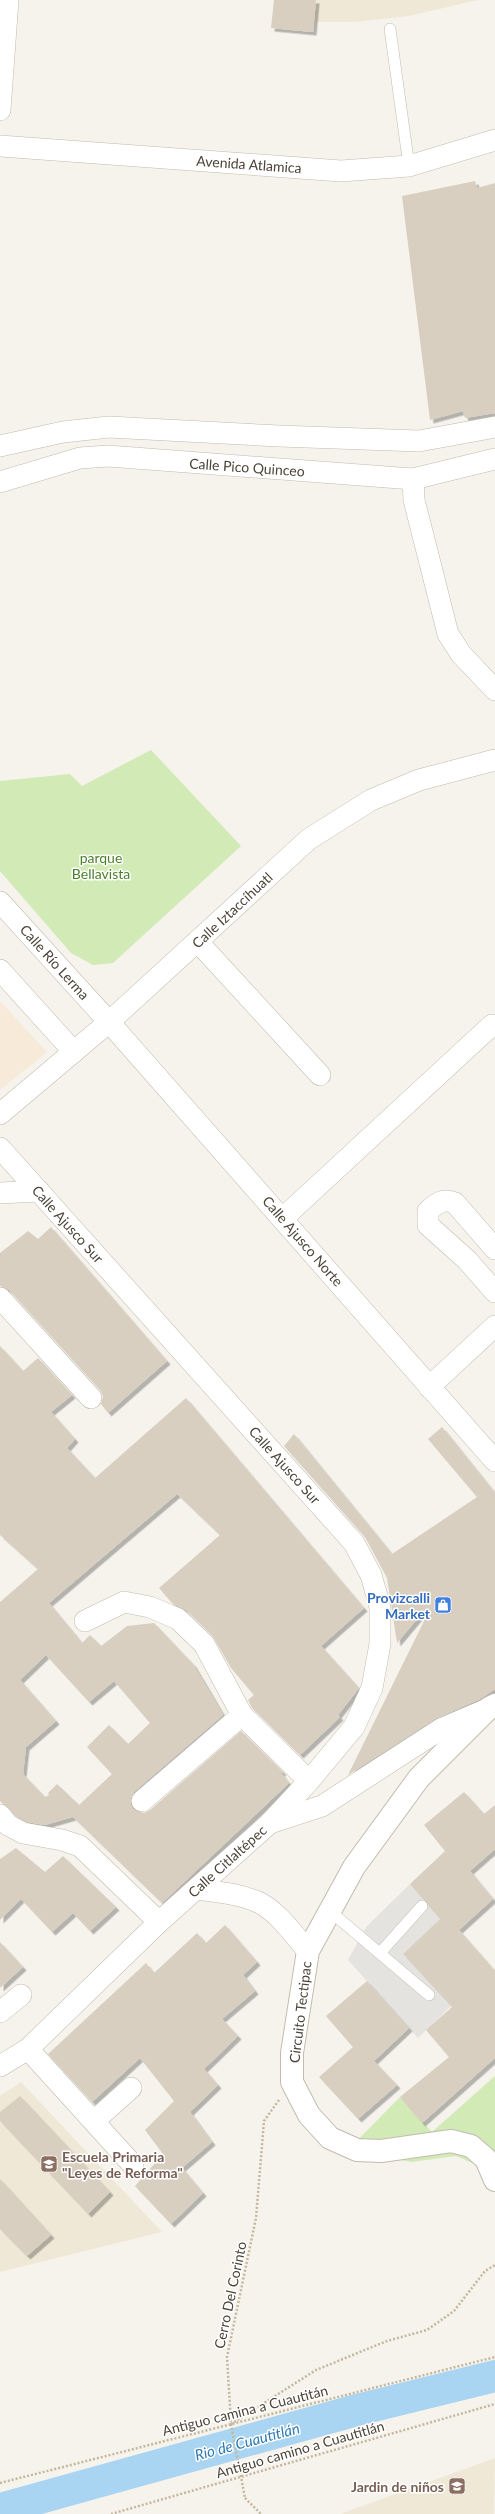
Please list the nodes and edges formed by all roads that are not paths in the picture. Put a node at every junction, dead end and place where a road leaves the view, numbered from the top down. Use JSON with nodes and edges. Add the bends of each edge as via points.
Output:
{"nodes":[{"id":1,"x":8,"y":0,"type":"edge"},
{"id":2,"x":390,"y":29,"type":"dead end"},
{"id":3,"x":0,"y":110,"type":"edge"},
{"id":4,"x":495,"y":140,"type":"edge"},
{"id":5,"x":0,"y":146,"type":"edge"},
{"id":6,"x":409,"y":166,"type":"junction"},
{"id":7,"x":495,"y":427,"type":"edge"},
{"id":8,"x":279,"y":436,"type":"junction"},
{"id":9,"x":0,"y":446,"type":"edge"},
{"id":10,"x":495,"y":459,"type":"edge"},
{"id":11,"x":275,"y":469,"type":"junction"},
{"id":12,"x":413,"y":480,"type":"junction"},
{"id":13,"x":0,"y":482,"type":"edge"},
{"id":14,"x":495,"y":690,"type":"edge"},
{"id":15,"x":493,"y":763,"type":"edge"},
{"id":16,"x":0,"y":902,"type":"edge"},
{"id":17,"x":198,"y":942,"type":"junction"},
{"id":18,"x":0,"y":970,"type":"edge"},
{"id":19,"x":109,"y":1022,"type":"junction"},
{"id":20,"x":492,"y":1025,"type":"dead end"},
{"id":21,"x":74,"y":1052,"type":"junction"},
{"id":22,"x":320,"y":1075,"type":"dead end"},
{"id":23,"x":0,"y":1114,"type":"edge"},
{"id":24,"x":0,"y":1148,"type":"edge"},
{"id":25,"x":39,"y":1191,"type":"junction"},
{"id":26,"x":0,"y":1192,"type":"edge"},
{"id":27,"x":283,"y":1218,"type":"junction"},
{"id":28,"x":495,"y":1249,"type":"edge"},
{"id":29,"x":495,"y":1292,"type":"edge"},
{"id":30,"x":3,"y":1309,"type":"edge"},
{"id":31,"x":495,"y":1326,"type":"edge"},
{"id":32,"x":429,"y":1387,"type":"junction"},
{"id":33,"x":91,"y":1398,"type":"dead end"},
{"id":34,"x":495,"y":1461,"type":"edge"},
{"id":35,"x":85,"y":1621,"type":"dead end"},
{"id":36,"x":492,"y":1707,"type":"edge"},
{"id":37,"x":242,"y":1714,"type":"junction"},
{"id":38,"x":309,"y":1782,"type":"junction"},
{"id":39,"x":142,"y":1801,"type":"dead end"},
{"id":40,"x":0,"y":1815,"type":"edge"},
{"id":41,"x":270,"y":1823,"type":"junction"},
{"id":42,"x":223,"y":1865,"type":"junction"},
{"id":43,"x":197,"y":1889,"type":"junction"},
{"id":44,"x":234,"y":1895,"type":"junction"},
{"id":45,"x":422,"y":1906,"type":"dead end"},
{"id":46,"x":331,"y":1912,"type":"junction"},
{"id":47,"x":159,"y":1922,"type":"junction"},
{"id":48,"x":308,"y":1951,"type":"junction"},
{"id":49,"x":380,"y":1953,"type":"junction"},
{"id":50,"x":21,"y":1995,"type":"dead end"},
{"id":51,"x":429,"y":1995,"type":"dead end"},
{"id":52,"x":0,"y":2012,"type":"edge"},
{"id":53,"x":28,"y":2049,"type":"junction"},
{"id":54,"x":0,"y":2066,"type":"edge"},
{"id":55,"x":131,"y":2088,"type":"dead end"},
{"id":56,"x":94,"y":2121,"type":"junction"},
{"id":57,"x":133,"y":2165,"type":"dead end"},
{"id":58,"x":495,"y":2180,"type":"edge"}],
"edges":[{"from":1,"to":3,"type":"street"},
{"from":2,"to":6,"type":"lane"},
{"from":4,"to":6,"type":"street","name":"Avenida Atlamica"},
{"from":5,"to":6,"type":"street","name":"Avenida Atlamica","via":[[341,171]]},
{"from":7,"to":8,"type":"street","via":[[419,441]]},
{"from":8,"to":9,"type":"street","via":[[109,427],[63,432]]},
{"from":8,"to":11,"type":"street"},
{"from":10,"to":12,"type":"street","name":"Calle Pico Quinceo"},
{"from":11,"to":12,"type":"street","name":"Calle Pico Quinceo"},
{"from":11,"to":13,"type":"street","name":"Calle Pico Quinceo","via":[[108,456],[80,458]]},
{"from":12,"to":14,"type":"street","via":[[414,500],[448,634],[460,654]]},
{"from":15,"to":17,"type":"street","name":"Calle Iztaccíhuatl","via":[[418,780],[371,800],[310,838]]},
{"from":16,"to":19,"type":"street","name":"Calle Río Lerma"},
{"from":17,"to":19,"type":"street","name":"Calle Iztaccíhuatl"},
{"from":17,"to":22,"type":"street"},
{"from":18,"to":21,"type":"street"},
{"from":19,"to":21,"type":"street","name":"Calle Iztaccíhuatl"},
{"from":19,"to":27,"type":"street","name":"Calle Ajusco Norte"},
{"from":20,"to":27,"type":"street"},
{"from":21,"to":23,"type":"street","name":"Calle Iztaccíhuatl"},
{"from":24,"to":25,"type":"street","name":"Calle Ajusco Sur"},
{"from":25,"to":26,"type":"street"},
{"from":25,"to":38,"type":"street","name":"Calle Ajusco Sur","via":[[354,1543],[371,1575],[380,1607],[380,1644],[372,1688],[354,1727]]},
{"from":27,"to":32,"type":"street","name":"Calle Ajusco Norte"},
{"from":28,"to":29,"type":"street","via":[[455,1203],[448,1200],[440,1201],[428,1211],[428,1225],[466,1260]]},
{"from":30,"to":33,"type":"street"},
{"from":31,"to":32,"type":"street"},
{"from":32,"to":34,"type":"street","name":"Calle Ajusco Norte"},
{"from":35,"to":37,"type":"street","via":[[124,1602],[150,1607],[178,1619],[204,1644]]},
{"from":36,"to":41,"type":"street","name":"Calle Citlaltépec","via":[[441,1729],[322,1806]]},
{"from":36,"to":46,"type":"street","via":[[419,1778],[354,1867]]},
{"from":37,"to":38,"type":"street"},
{"from":37,"to":39,"type":"street"},
{"from":38,"to":41,"type":"street","name":"Calle Ajusco Sur"},
{"from":40,"to":47,"type":"street","via":[[8,1825],[23,1833],[80,1846]]},
{"from":41,"to":42,"type":"street","name":"Calle Citlaltépec"},
{"from":42,"to":43,"type":"street","name":"Calle Citlaltépec"},
{"from":42,"to":44,"type":"street"},
{"from":43,"to":44,"type":"street"},
{"from":43,"to":47,"type":"street","name":"Calle Citlaltépec"},
{"from":44,"to":48,"type":"street","via":[[261,1903]]},
{"from":45,"to":49,"type":"lane"},
{"from":46,"to":48,"type":"street"},
{"from":46,"to":49,"type":"lane"},
{"from":47,"to":53,"type":"street","name":"Calle Citlaltépec"},
{"from":48,"to":58,"type":"street","name":"Circuito Tectipac","via":[[292,2053],[292,2082],[309,2115],[330,2138],[358,2150],[381,2151],[450,2141],[471,2146],[486,2159]]},
{"from":49,"to":51,"type":"lane"},
{"from":50,"to":52,"type":"street"},
{"from":53,"to":54,"type":"street","name":"Calle Citlaltépec"},
{"from":53,"to":56,"type":"street"},
{"from":55,"to":56,"type":"street"},
{"from":56,"to":57,"type":"street"}]}
